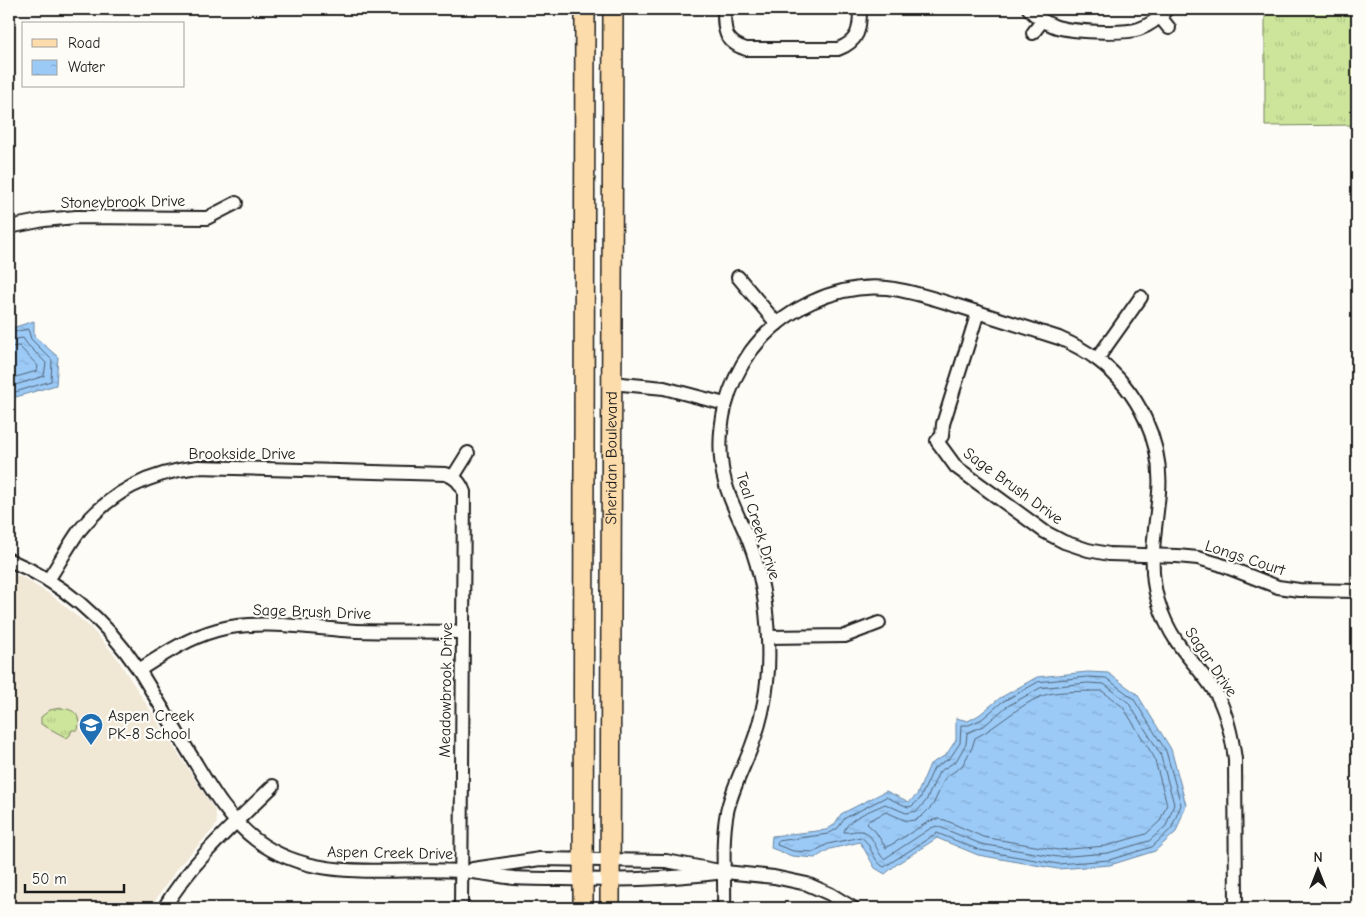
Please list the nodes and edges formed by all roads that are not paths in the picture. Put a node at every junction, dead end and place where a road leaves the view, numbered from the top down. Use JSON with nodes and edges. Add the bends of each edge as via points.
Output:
{"nodes":[{"id":1,"x":585,"y":9,"type":"edge"},
{"id":2,"x":612,"y":9,"type":"edge"},
{"id":3,"x":724,"y":9,"type":"edge"},
{"id":4,"x":860,"y":9,"type":"edge"},
{"id":5,"x":1029,"y":9,"type":"edge"},
{"id":6,"x":1163,"y":13,"type":"edge"},
{"id":7,"x":1042,"y":21,"type":"junction"},
{"id":8,"x":1170,"y":28,"type":"dead end"},
{"id":9,"x":1033,"y":33,"type":"dead end"},
{"id":10,"x":236,"y":203,"type":"dead end"},
{"id":11,"x":9,"y":227,"type":"edge"},
{"id":12,"x":738,"y":277,"type":"dead end"},
{"id":13,"x":1141,"y":297,"type":"dead end"},
{"id":14,"x":978,"y":312,"type":"junction"},
{"id":15,"x":777,"y":324,"type":"junction"},
{"id":16,"x":1097,"y":358,"type":"junction"},
{"id":17,"x":611,"y":383,"type":"junction"},
{"id":18,"x":725,"y":404,"type":"junction"},
{"id":19,"x":468,"y":453,"type":"dead end"},
{"id":20,"x":453,"y":476,"type":"junction"},
{"id":21,"x":1152,"y":555,"type":"junction"},
{"id":22,"x":9,"y":560,"type":"edge"},
{"id":23,"x":48,"y":580,"type":"junction"},
{"id":24,"x":1357,"y":591,"type":"edge"},
{"id":25,"x":879,"y":623,"type":"dead end"},
{"id":26,"x":463,"y":632,"type":"junction"},
{"id":27,"x":768,"y":637,"type":"junction"},
{"id":28,"x":140,"y":670,"type":"junction"},
{"id":29,"x":274,"y":786,"type":"dead end"},
{"id":30,"x":236,"y":822,"type":"junction"},
{"id":31,"x":584,"y":860,"type":"junction"},
{"id":32,"x":611,"y":861,"type":"junction"},
{"id":33,"x":461,"y":871,"type":"junction"},
{"id":34,"x":725,"y":872,"type":"junction"},
{"id":35,"x":583,"y":880,"type":"junction"},
{"id":36,"x":610,"y":880,"type":"junction"},
{"id":37,"x":164,"y":908,"type":"edge"},
{"id":38,"x":461,"y":908,"type":"edge"},
{"id":39,"x":583,"y":908,"type":"edge"},
{"id":40,"x":610,"y":908,"type":"edge"},
{"id":41,"x":724,"y":908,"type":"edge"},
{"id":42,"x":853,"y":908,"type":"edge"},
{"id":43,"x":1236,"y":908,"type":"edge"}],
"edges":[{"from":1,"to":31,"type":"main road","name":"Sheridan Boulevard"},
{"from":2,"to":17,"type":"main road","name":"Sheridan Boulevard"},
{"from":3,"to":4,"type":"street","via":[[724,28],[736,51],[846,46],[862,37]]},
{"from":5,"to":7,"type":"street"},
{"from":6,"to":7,"type":"street","via":[[1151,24],[1125,32],[1069,30]]},
{"from":6,"to":8,"type":"street"},
{"from":7,"to":9,"type":"street"},
{"from":10,"to":11,"type":"street","name":"Stoneybrook Drive","via":[[208,218],[76,217]]},
{"from":12,"to":15,"type":"street"},
{"from":13,"to":16,"type":"street"},
{"from":14,"to":15,"type":"street","name":"Teal Creek Drive","via":[[912,292],[863,288],[806,304]]},
{"from":14,"to":16,"type":"street","via":[[1059,338]]},
{"from":14,"to":21,"type":"street","name":"Sage Brush Drive","via":[[938,441],[949,459],[1038,527],[1064,542],[1109,554]]},
{"from":15,"to":18,"type":"street","name":"Teal Creek Drive","via":[[743,362]]},
{"from":16,"to":21,"type":"street","via":[[1137,402],[1154,445],[1159,491]]},
{"from":17,"to":18,"type":"street","via":[[664,388]]},
{"from":17,"to":32,"type":"main road","name":"Sheridan Boulevard"},
{"from":18,"to":27,"type":"street","name":"Teal Creek Drive","via":[[720,446],[722,469],[759,574]]},
{"from":19,"to":20,"type":"street"},
{"from":20,"to":23,"type":"street","name":"Brookside Drive","via":[[198,467],[153,476],[110,499],[94,514],[78,532]]},
{"from":20,"to":26,"type":"street","name":"Meadowbrook Drive","via":[[464,492]]},
{"from":21,"to":24,"type":"street","name":"Longs Court","via":[[1198,558],[1285,588]]},
{"from":21,"to":43,"type":"street","name":"Sagar Drive","via":[[1158,601],[1167,624],[1177,643],[1217,696],[1232,734]]},
{"from":22,"to":23,"type":"street","name":"Aspen Creek Drive"},
{"from":23,"to":28,"type":"street","name":"Aspen Creek Drive","via":[[107,628]]},
{"from":25,"to":27,"type":"street","via":[[845,636]]},
{"from":26,"to":28,"type":"street","name":"Sage Brush Drive","via":[[239,625],[197,636]]},
{"from":26,"to":33,"type":"street","name":"Meadowbrook Drive"},
{"from":27,"to":34,"type":"street","name":"Teal Creek Drive","via":[[766,686],[759,722],[727,813]]},
{"from":28,"to":30,"type":"street","name":"Aspen Creek Drive","via":[[221,804]]},
{"from":29,"to":30,"type":"street"},
{"from":30,"to":33,"type":"street","name":"Aspen Creek Drive","via":[[275,852],[316,867]]},
{"from":30,"to":37,"type":"street","via":[[191,870]]},
{"from":31,"to":32,"type":"street","name":"Aspen Creek Drive"},
{"from":31,"to":33,"type":"street","name":"Aspen Creek Drive","via":[[540,859]]},
{"from":31,"to":35,"type":"main road","name":"Sheridan Boulevard"},
{"from":32,"to":34,"type":"street","name":"Aspen Creek Drive","via":[[666,861]]},
{"from":32,"to":36,"type":"main road","name":"Sheridan Boulevard"},
{"from":33,"to":35,"type":"street","name":"Aspen Creek Drive","via":[[514,878]]},
{"from":33,"to":38,"type":"street","name":"Meadowbrook Drive"},
{"from":34,"to":36,"type":"street","name":"Aspen Creek Drive"},
{"from":34,"to":41,"type":"street","name":"Teal Creek Drive"},
{"from":34,"to":42,"type":"street","name":"Aspen Creek Drive","via":[[807,884]]},
{"from":35,"to":36,"type":"street","name":"Aspen Creek Drive"},
{"from":35,"to":39,"type":"main road","name":"Sheridan Boulevard"},
{"from":36,"to":40,"type":"main road","name":"Sheridan Boulevard"}]}
